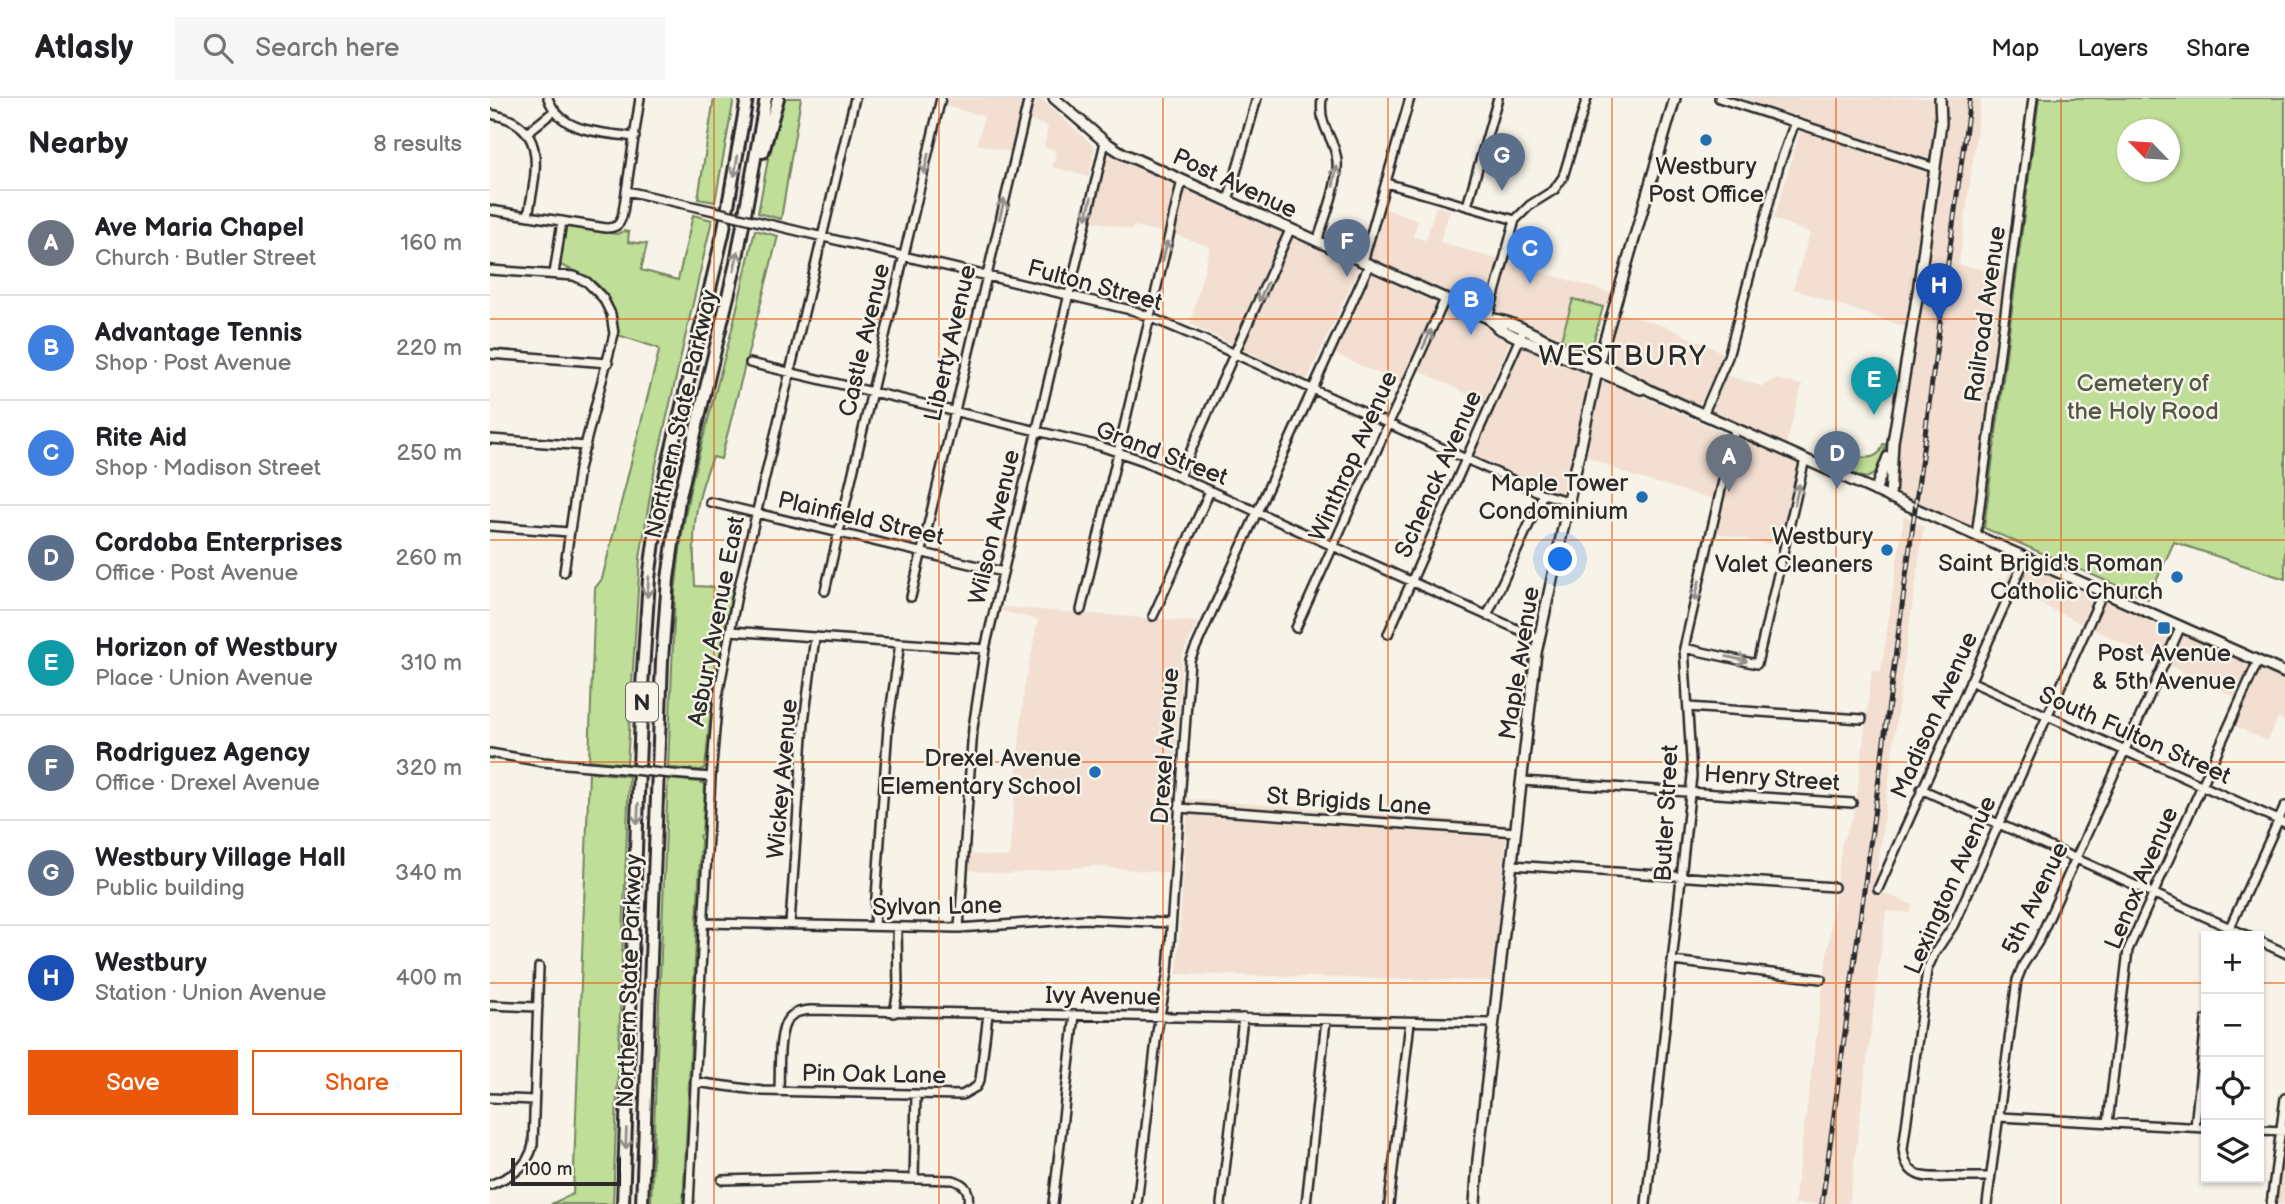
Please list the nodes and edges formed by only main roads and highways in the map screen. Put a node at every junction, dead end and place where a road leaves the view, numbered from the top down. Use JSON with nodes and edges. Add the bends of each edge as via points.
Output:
{"nodes":[{"id":1,"x":745,"y":98,"type":"edge"},
{"id":2,"x":766,"y":98,"type":"edge"},
{"id":3,"x":778,"y":98,"type":"edge"},
{"id":4,"x":1054,"y":98,"type":"edge"},
{"id":5,"x":1675,"y":98,"type":"edge"},
{"id":6,"x":1940,"y":98,"type":"edge"},
{"id":7,"x":752,"y":184,"type":"junction"},
{"id":8,"x":1597,"y":368,"type":"junction"},
{"id":9,"x":1893,"y":442,"type":"junction"},
{"id":10,"x":1875,"y":491,"type":"junction"},
{"id":11,"x":1890,"y":498,"type":"junction"},
{"id":12,"x":2285,"y":673,"type":"edge"},
{"id":13,"x":623,"y":1204,"type":"edge"},
{"id":14,"x":642,"y":1204,"type":"edge"},
{"id":15,"x":1475,"y":1204,"type":"edge"}],
"edges":[{"from":1,"to":13,"type":"highway","name":"Northern State Parkway","number":"N","one_way":true,"via":[[717,262],[663,485],[649,579]]},
{"from":2,"to":7,"type":"highway","name":"Northern State Parkway","number":"N"},
{"from":3,"to":7,"type":"highway"},
{"from":4,"to":8,"type":"main road","name":"Post Avenue","via":[[1122,153],[1488,318],[1502,320],[1521,334]]},
{"from":5,"to":8,"type":"main road","name":"Maple Avenue"},
{"from":6,"to":9,"type":"main road","via":[[1935,168]]},
{"from":14,"to":7,"type":"highway","name":"Northern State Parkway","number":"N","one_way":true,"via":[[668,579],[685,473]]},
{"from":8,"to":10,"type":"main road","name":"Post Avenue"},
{"from":8,"to":15,"type":"main road","name":"Maple Avenue","via":[[1539,639]]},
{"from":9,"to":10,"type":"main road"},
{"from":9,"to":11,"type":"main road"},
{"from":10,"to":11,"type":"main road","name":"Post Avenue"},
{"from":11,"to":12,"type":"main road","name":"Post Avenue"}]}
